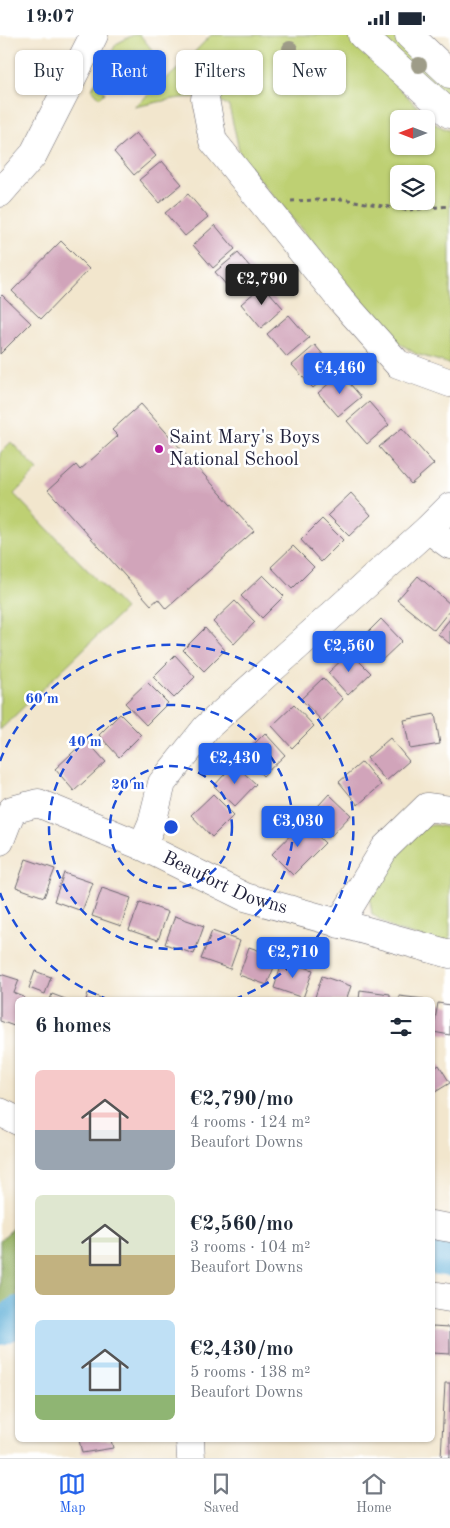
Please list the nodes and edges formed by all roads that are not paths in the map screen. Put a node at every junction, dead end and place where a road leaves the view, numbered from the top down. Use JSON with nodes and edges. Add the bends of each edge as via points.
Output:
{"nodes":[{"id":1,"x":94,"y":35,"type":"edge"},
{"id":2,"x":362,"y":35,"type":"edge"},
{"id":3,"x":409,"y":35,"type":"edge"},
{"id":4,"x":450,"y":74,"type":"edge"},
{"id":5,"x":205,"y":99,"type":"dead end"},
{"id":6,"x":450,"y":114,"type":"edge"},
{"id":7,"x":0,"y":193,"type":"edge"},
{"id":8,"x":450,"y":383,"type":"edge"},
{"id":9,"x":450,"y":507,"type":"edge"},
{"id":10,"x":439,"y":537,"type":"edge"},
{"id":11,"x":450,"y":810,"type":"edge"},
{"id":12,"x":0,"y":841,"type":"edge"},
{"id":13,"x":142,"y":847,"type":"junction"},
{"id":14,"x":339,"y":924,"type":"junction"},
{"id":15,"x":450,"y":954,"type":"edge"},
{"id":16,"x":0,"y":1112,"type":"edge"},
{"id":17,"x":15,"y":1120,"type":"edge"},
{"id":18,"x":435,"y":1226,"type":"edge"},
{"id":19,"x":450,"y":1228,"type":"edge"},
{"id":20,"x":435,"y":1296,"type":"edge"},
{"id":21,"x":450,"y":1298,"type":"edge"},
{"id":22,"x":190,"y":1442,"type":"edge"},
{"id":23,"x":191,"y":1458,"type":"edge"}],
"edges":[{"from":1,"to":7,"type":"street","via":[[32,155]]},
{"from":2,"to":6,"type":"street"},
{"from":3,"to":4,"type":"street"},
{"from":5,"to":8,"type":"street","via":[[213,141],[341,300],[398,365]]},
{"from":9,"to":10,"type":"street","name":"Beaufort Downs"},
{"from":10,"to":13,"type":"street","name":"Beaufort Downs","via":[[206,728],[162,783]]},
{"from":11,"to":14,"type":"street","via":[[427,807],[385,848]]},
{"from":12,"to":13,"type":"street","name":"Beaufort Downs","via":[[12,810],[38,803]]},
{"from":13,"to":14,"type":"street","name":"Beaufort Downs","via":[[245,897]]},
{"from":14,"to":15,"type":"street","name":"Beaufort Downs"},
{"from":16,"to":17,"type":"street"},
{"from":18,"to":19,"type":"street"},
{"from":20,"to":21,"type":"street"},
{"from":22,"to":23,"type":"street"}]}
